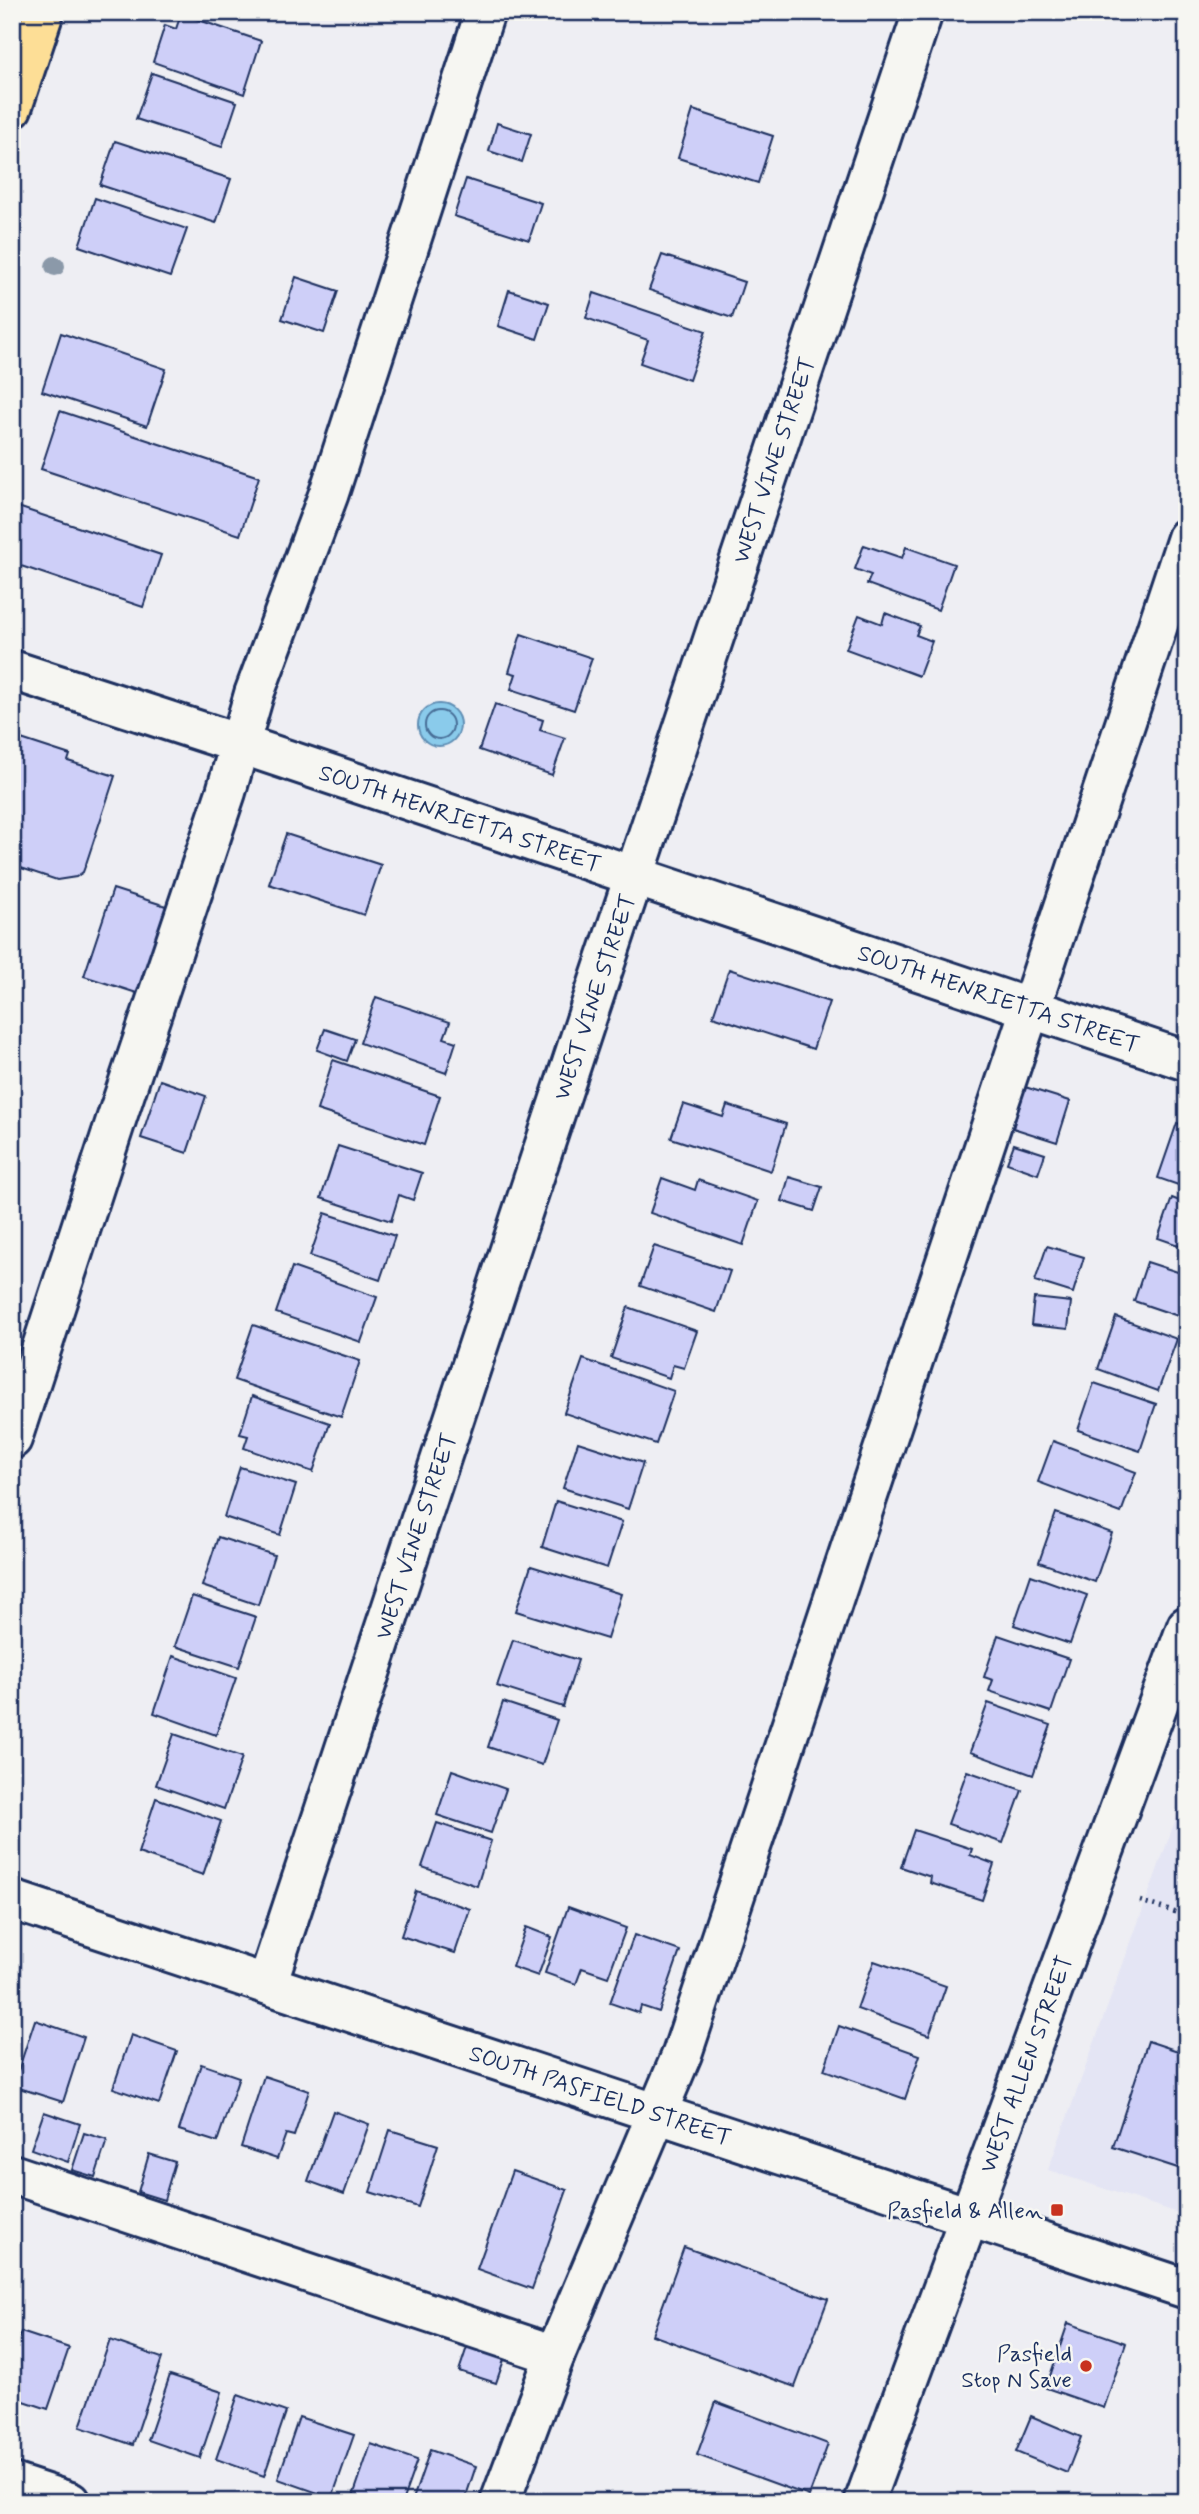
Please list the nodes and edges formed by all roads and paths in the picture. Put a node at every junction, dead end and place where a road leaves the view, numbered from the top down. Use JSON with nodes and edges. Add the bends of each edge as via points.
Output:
{"nodes":[{"id":1,"x":44,"y":12,"type":"edge"},
{"id":2,"x":485,"y":12,"type":"edge"},
{"id":3,"x":923,"y":12,"type":"edge"},
{"id":4,"x":12,"y":108,"type":"edge"},
{"id":5,"x":1187,"y":538,"type":"edge"},
{"id":6,"x":12,"y":670,"type":"edge"},
{"id":7,"x":240,"y":744,"type":"junction"},
{"id":8,"x":634,"y":877,"type":"junction"},
{"id":9,"x":1029,"y":1009,"type":"junction"},
{"id":10,"x":1187,"y":1062,"type":"edge"},
{"id":11,"x":12,"y":1439,"type":"edge"},
{"id":12,"x":1187,"y":1626,"type":"edge"},
{"id":13,"x":12,"y":1900,"type":"edge"},
{"id":14,"x":1140,"y":1901,"type":"dead end"},
{"id":15,"x":1187,"y":1916,"type":"edge"},
{"id":16,"x":267,"y":1984,"type":"junction"},
{"id":17,"x":657,"y":2113,"type":"junction"},
{"id":18,"x":12,"y":2174,"type":"edge"},
{"id":19,"x":968,"y":2217,"type":"junction"},
{"id":20,"x":1187,"y":2289,"type":"edge"},
{"id":21,"x":555,"y":2355,"type":"junction"},
{"id":22,"x":12,"y":2483,"type":"edge"},
{"id":23,"x":70,"y":2502,"type":"edge"},
{"id":24,"x":500,"y":2502,"type":"edge"},
{"id":25,"x":864,"y":2502,"type":"edge"}],
"edges":[{"from":1,"to":4,"type":"main road"},
{"from":2,"to":7,"type":"street","via":[[330,493]]},
{"from":3,"to":8,"type":"street","name":"WEST VINE STREET"},
{"from":5,"to":9,"type":"street"},
{"from":6,"to":7,"type":"street","name":"SOUTH HENRIETTA STREET"},
{"from":7,"to":8,"type":"street","name":"SOUTH HENRIETTA STREET"},
{"from":7,"to":11,"type":"street"},
{"from":8,"to":9,"type":"street","name":"SOUTH HENRIETTA STREET"},
{"from":8,"to":16,"type":"street","name":"WEST VINE STREET"},
{"from":9,"to":10,"type":"street","name":"SOUTH HENRIETTA STREET"},
{"from":9,"to":17,"type":"street","via":[[682,2054]]},
{"from":12,"to":19,"type":"street","name":"WEST ALLEN STREET"},
{"from":13,"to":16,"type":"street","name":"SOUTH PASFIELD STREET"},
{"from":14,"to":15,"type":"path"},
{"from":16,"to":17,"type":"street","name":"SOUTH PASFIELD STREET"},
{"from":17,"to":19,"type":"street","name":"SOUTH PASFIELD STREET"},
{"from":17,"to":21,"type":"street"},
{"from":18,"to":21,"type":"street"},
{"from":19,"to":20,"type":"street","name":"SOUTH PASFIELD STREET"},
{"from":19,"to":25,"type":"street","name":"WEST ALLEN STREET"},
{"from":21,"to":24,"type":"street"},
{"from":22,"to":23,"type":"street"}]}
